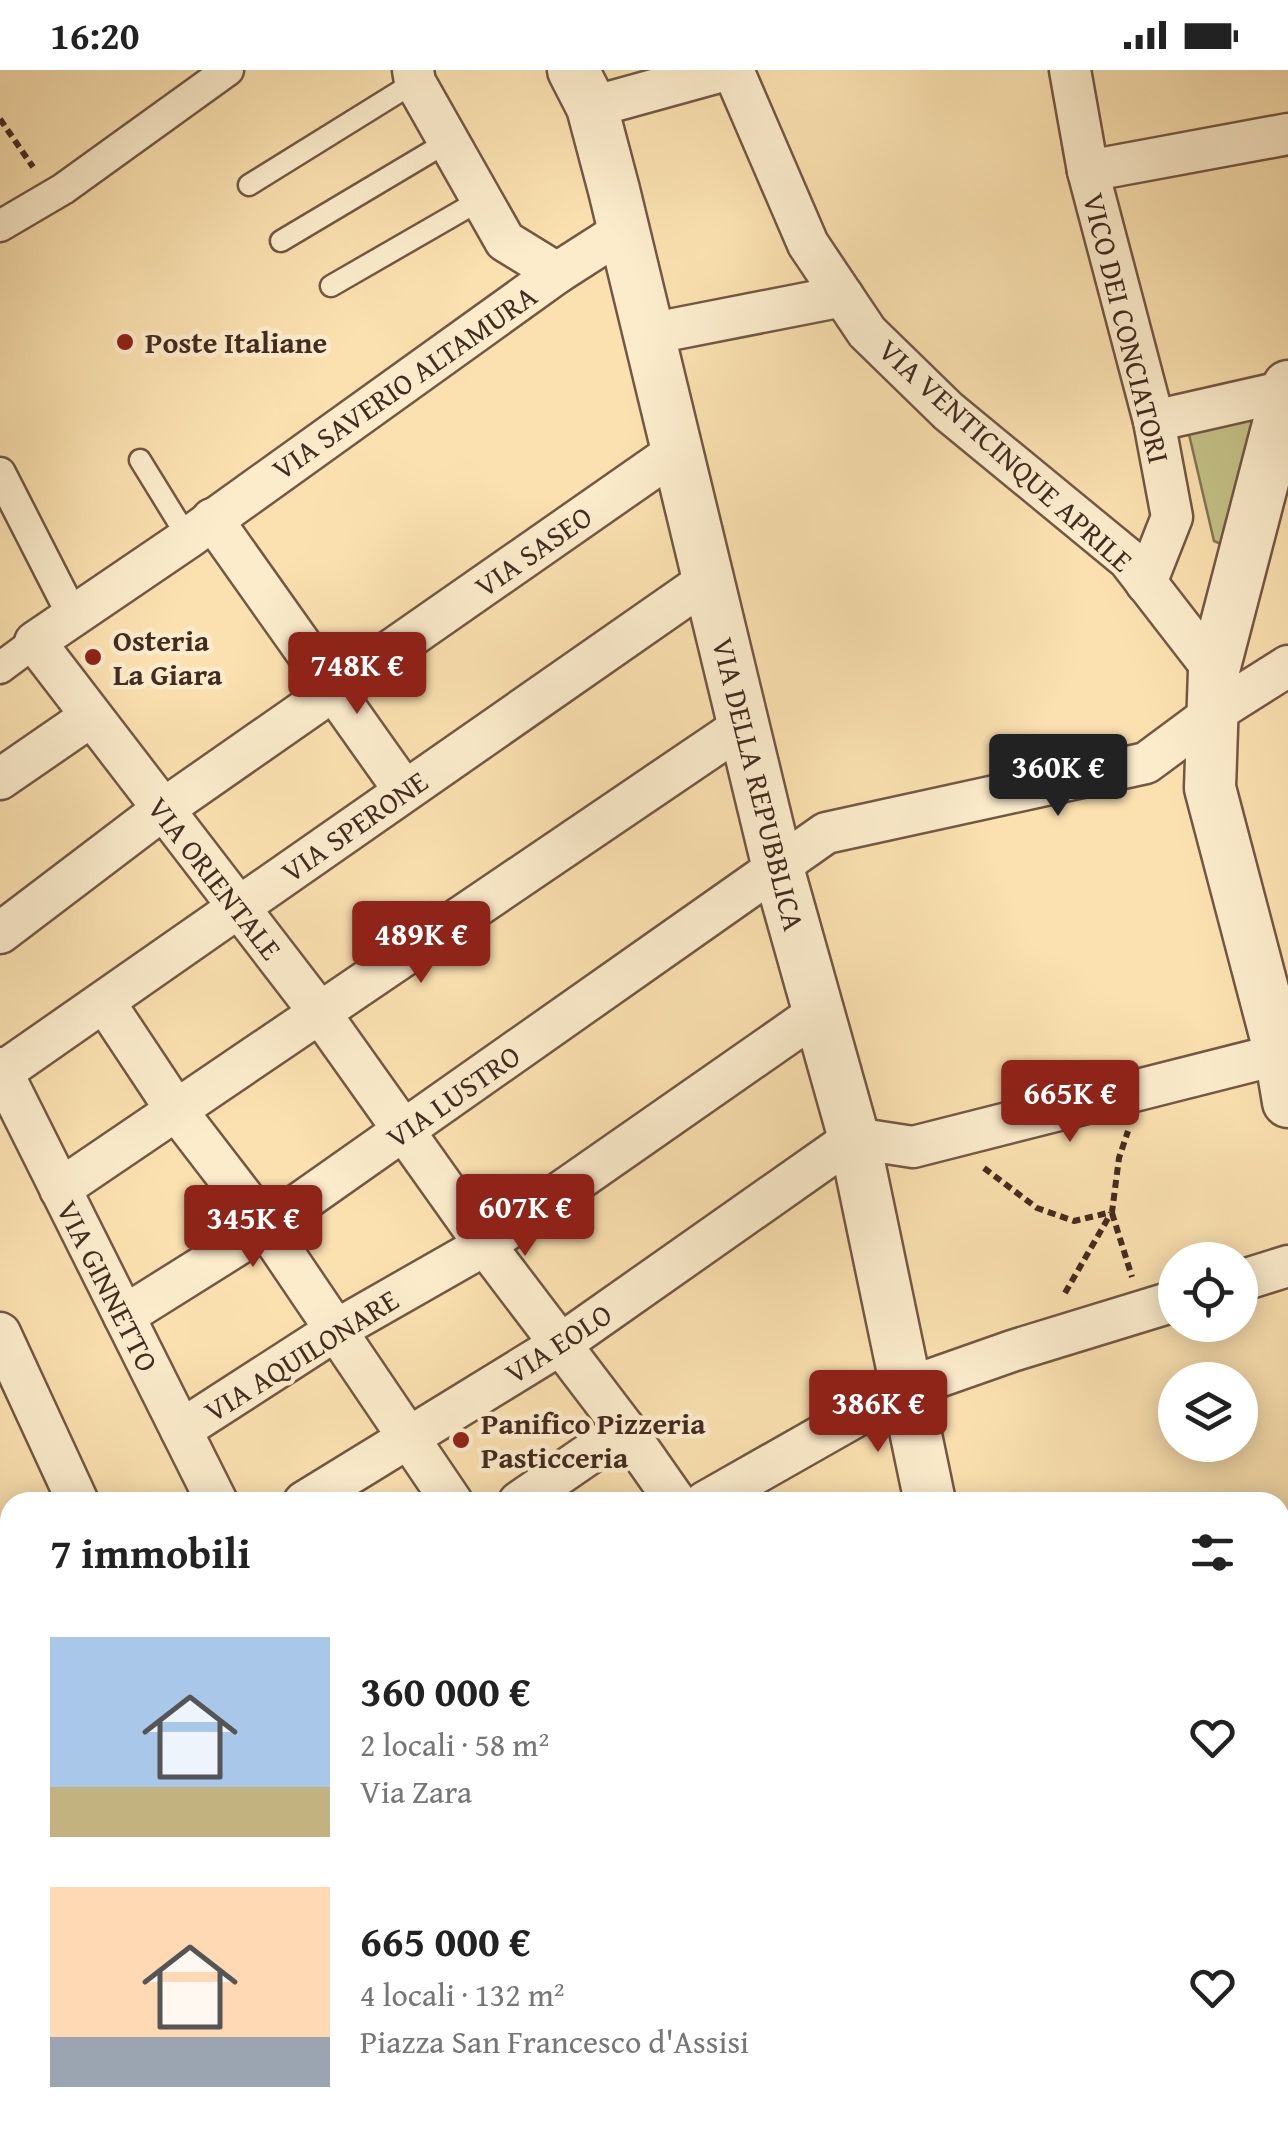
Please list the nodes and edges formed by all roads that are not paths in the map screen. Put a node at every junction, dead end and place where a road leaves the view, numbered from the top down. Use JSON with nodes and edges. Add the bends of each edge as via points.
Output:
{"nodes":[{"id":1,"x":228,"y":70,"type":"edge"},
{"id":2,"x":730,"y":70,"type":"edge"},
{"id":3,"x":1070,"y":70,"type":"edge"},
{"id":4,"x":414,"y":76,"type":"edge"},
{"id":5,"x":583,"y":89,"type":"edge"},
{"id":6,"x":1288,"y":134,"type":"edge"},
{"id":7,"x":449,"y":141,"type":"junction"},
{"id":8,"x":1088,"y":171,"type":"junction"},
{"id":9,"x":249,"y":185,"type":"dead end"},
{"id":10,"x":482,"y":200,"type":"junction"},
{"id":11,"x":0,"y":226,"type":"edge"},
{"id":12,"x":624,"y":230,"type":"junction"},
{"id":13,"x":281,"y":242,"type":"dead end"},
{"id":14,"x":558,"y":273,"type":"junction"},
{"id":15,"x":331,"y":286,"type":"dead end"},
{"id":16,"x":844,"y":296,"type":"junction"},
{"id":17,"x":649,"y":334,"type":"junction"},
{"id":18,"x":1287,"y":388,"type":"edge"},
{"id":19,"x":1154,"y":421,"type":"junction"},
{"id":20,"x":677,"y":451,"type":"junction"},
{"id":21,"x":140,"y":460,"type":"dead end"},
{"id":22,"x":0,"y":475,"type":"edge"},
{"id":23,"x":200,"y":528,"type":"junction"},
{"id":24,"x":708,"y":580,"type":"junction"},
{"id":25,"x":1146,"y":583,"type":"junction"},
{"id":26,"x":73,"y":616,"type":"junction"},
{"id":27,"x":35,"y":642,"type":"junction"},
{"id":28,"x":0,"y":668,"type":"edge"},
{"id":29,"x":1287,"y":668,"type":"edge"},
{"id":30,"x":332,"y":691,"type":"junction"},
{"id":31,"x":1213,"y":692,"type":"junction"},
{"id":32,"x":90,"y":717,"type":"junction"},
{"id":33,"x":744,"y":725,"type":"junction"},
{"id":34,"x":0,"y":779,"type":"edge"},
{"id":35,"x":404,"y":790,"type":"junction"},
{"id":36,"x":162,"y":810,"type":"junction"},
{"id":37,"x":778,"y":868,"type":"junction"},
{"id":38,"x":238,"y":908,"type":"junction"},
{"id":39,"x":0,"y":932,"type":"edge"},
{"id":40,"x":105,"y":1003,"type":"junction"},
{"id":41,"x":320,"y":1012,"type":"junction"},
{"id":42,"x":819,"y":1012,"type":"junction"},
{"id":43,"x":1280,"y":1054,"type":"junction"},
{"id":44,"x":1,"y":1071,"type":"edge"},
{"id":45,"x":1288,"y":1102,"type":"edge"},
{"id":46,"x":176,"y":1110,"type":"junction"},
{"id":47,"x":402,"y":1131,"type":"junction"},
{"id":48,"x":854,"y":1138,"type":"junction"},
{"id":49,"x":60,"y":1189,"type":"junction"},
{"id":50,"x":266,"y":1227,"type":"junction"},
{"id":51,"x":485,"y":1245,"type":"junction"},
{"id":52,"x":1288,"y":1266,"type":"edge"},
{"id":53,"x":1258,"y":1275,"type":"edge"},
{"id":54,"x":1158,"y":1306,"type":"edge"},
{"id":55,"x":124,"y":1316,"type":"junction"},
{"id":56,"x":336,"y":1330,"type":"junction"},
{"id":57,"x":0,"y":1333,"type":"edge"},
{"id":58,"x":561,"y":1344,"type":"junction"},
{"id":59,"x":904,"y":1389,"type":"junction"},
{"id":60,"x":624,"y":1429,"type":"junction"},
{"id":61,"x":181,"y":1430,"type":"junction"},
{"id":62,"x":408,"y":1437,"type":"junction"},
{"id":63,"x":73,"y":1492,"type":"edge"},
{"id":64,"x":212,"y":1492,"type":"edge"},
{"id":65,"x":320,"y":1492,"type":"edge"},
{"id":66,"x":445,"y":1492,"type":"edge"},
{"id":67,"x":533,"y":1492,"type":"edge"},
{"id":68,"x":669,"y":1492,"type":"edge"},
{"id":69,"x":723,"y":1492,"type":"edge"},
{"id":70,"x":928,"y":1492,"type":"edge"}],
"edges":[{"from":1,"to":11,"type":"street"},
{"from":2,"to":5,"type":"street"},
{"from":2,"to":16,"type":"street","name":"VIA VENTICINQUE APRILE","via":[[808,244]]},
{"from":3,"to":8,"type":"street","name":"VICO DEI CONCIATORI"},
{"from":4,"to":7,"type":"street"},
{"from":4,"to":9,"type":"lane"},
{"from":5,"to":12,"type":"street","name":"VIA DELLA REPUBBLICA"},
{"from":6,"to":8,"type":"street"},
{"from":7,"to":10,"type":"street"},
{"from":7,"to":13,"type":"lane"},
{"from":8,"to":19,"type":"street","name":"VICO DEI CONCIATORI"},
{"from":10,"to":14,"type":"street","via":[[505,241]]},
{"from":10,"to":15,"type":"lane"},
{"from":12,"to":14,"type":"street","name":"VIA SAVERIO ALTAMURA"},
{"from":12,"to":17,"type":"street","name":"VIA DELLA REPUBBLICA"},
{"from":14,"to":23,"type":"street","name":"VIA SAVERIO ALTAMURA"},
{"from":16,"to":17,"type":"street"},
{"from":16,"to":25,"type":"street","name":"VIA VENTICINQUE APRILE","via":[[867,332],[948,411],[1128,559]]},
{"from":17,"to":20,"type":"street","name":"VIA DELLA REPUBBLICA"},
{"from":18,"to":19,"type":"street"},
{"from":18,"to":31,"type":"street"},
{"from":19,"to":25,"type":"street","name":"VICO DEI CONCIATORI","via":[[1172,517]]},
{"from":20,"to":24,"type":"street","name":"VIA DELLA REPUBBLICA"},
{"from":20,"to":30,"type":"street","name":"VIA SASEO"},
{"from":21,"to":23,"type":"lane"},
{"from":22,"to":26,"type":"street"},
{"from":23,"to":26,"type":"street","name":"VIA SAVERIO ALTAMURA"},
{"from":23,"to":30,"type":"street"},
{"from":24,"to":33,"type":"street","name":"VIA DELLA REPUBBLICA"},
{"from":24,"to":35,"type":"street","name":"VIA SPERONE"},
{"from":25,"to":31,"type":"street","name":"VIA VENTICINQUE APRILE"},
{"from":26,"to":27,"type":"street","name":"VIA SAVERIO ALTAMURA"},
{"from":27,"to":28,"type":"street","name":"VIA SAVERIO ALTAMURA"},
{"from":27,"to":32,"type":"street","name":"VIA ORIENTALE"},
{"from":29,"to":31,"type":"street","name":"VIA LUSTRO"},
{"from":30,"to":35,"type":"street"},
{"from":30,"to":36,"type":"street","name":"VIA SASEO"},
{"from":31,"to":37,"type":"street","name":"VIA LUSTRO","via":[[1146,764],[826,834]]},
{"from":31,"to":43,"type":"street","via":[[1210,788]]},
{"from":32,"to":34,"type":"street"},
{"from":32,"to":36,"type":"street","name":"VIA ORIENTALE"},
{"from":33,"to":37,"type":"street","name":"VIA DELLA REPUBBLICA"},
{"from":33,"to":41,"type":"street"},
{"from":35,"to":38,"type":"street","name":"VIA SPERONE"},
{"from":36,"to":38,"type":"street","name":"VIA ORIENTALE"},
{"from":36,"to":39,"type":"street","name":"VIA SASEO"},
{"from":37,"to":42,"type":"street","name":"VIA DELLA REPUBBLICA"},
{"from":37,"to":47,"type":"street","name":"VIA LUSTRO"},
{"from":38,"to":40,"type":"street","name":"VIA SPERONE"},
{"from":38,"to":41,"type":"street","name":"VIA ORIENTALE"},
{"from":40,"to":44,"type":"street","name":"VIA SPERONE"},
{"from":40,"to":46,"type":"street"},
{"from":41,"to":46,"type":"street"},
{"from":41,"to":47,"type":"street","name":"VIA ORIENTALE"},
{"from":42,"to":48,"type":"street","name":"VIA DELLA REPUBBLICA"},
{"from":42,"to":51,"type":"street","name":"VIA AQUILONARE"},
{"from":43,"to":45,"type":"street"},
{"from":43,"to":48,"type":"street","via":[[913,1147]]},
{"from":44,"to":49,"type":"street","name":"VIA GINNETTO"},
{"from":46,"to":49,"type":"street"},
{"from":46,"to":50,"type":"street"},
{"from":47,"to":50,"type":"street","name":"VIA LUSTRO"},
{"from":47,"to":51,"type":"street","name":"VIA ORIENTALE"},
{"from":48,"to":58,"type":"street","name":"VIA EOLO"},
{"from":48,"to":59,"type":"street","name":"VIA DELLA REPUBBLICA"},
{"from":49,"to":55,"type":"street","name":"VIA GINNETTO"},
{"from":50,"to":55,"type":"street","name":"VIA LUSTRO"},
{"from":50,"to":56,"type":"street"},
{"from":51,"to":56,"type":"street","name":"VIA AQUILONARE"},
{"from":51,"to":58,"type":"street","name":"VIA ORIENTALE"},
{"from":52,"to":53,"type":"street"},
{"from":54,"to":59,"type":"street"},
{"from":55,"to":61,"type":"street","name":"VIA GINNETTO"},
{"from":56,"to":61,"type":"street","name":"VIA AQUILONARE"},
{"from":56,"to":62,"type":"street"},
{"from":57,"to":63,"type":"street"},
{"from":58,"to":60,"type":"street","name":"VIA ORIENTALE"},
{"from":58,"to":62,"type":"street","name":"VIA EOLO"},
{"from":59,"to":69,"type":"street"},
{"from":59,"to":70,"type":"street","name":"VIA DELLA REPUBBLICA"},
{"from":60,"to":67,"type":"street"},
{"from":60,"to":68,"type":"street","name":"VIA ORIENTALE"},
{"from":61,"to":64,"type":"street","name":"VIA GINNETTO"},
{"from":62,"to":65,"type":"street","name":"VIA EOLO"},
{"from":62,"to":66,"type":"street"}]}
